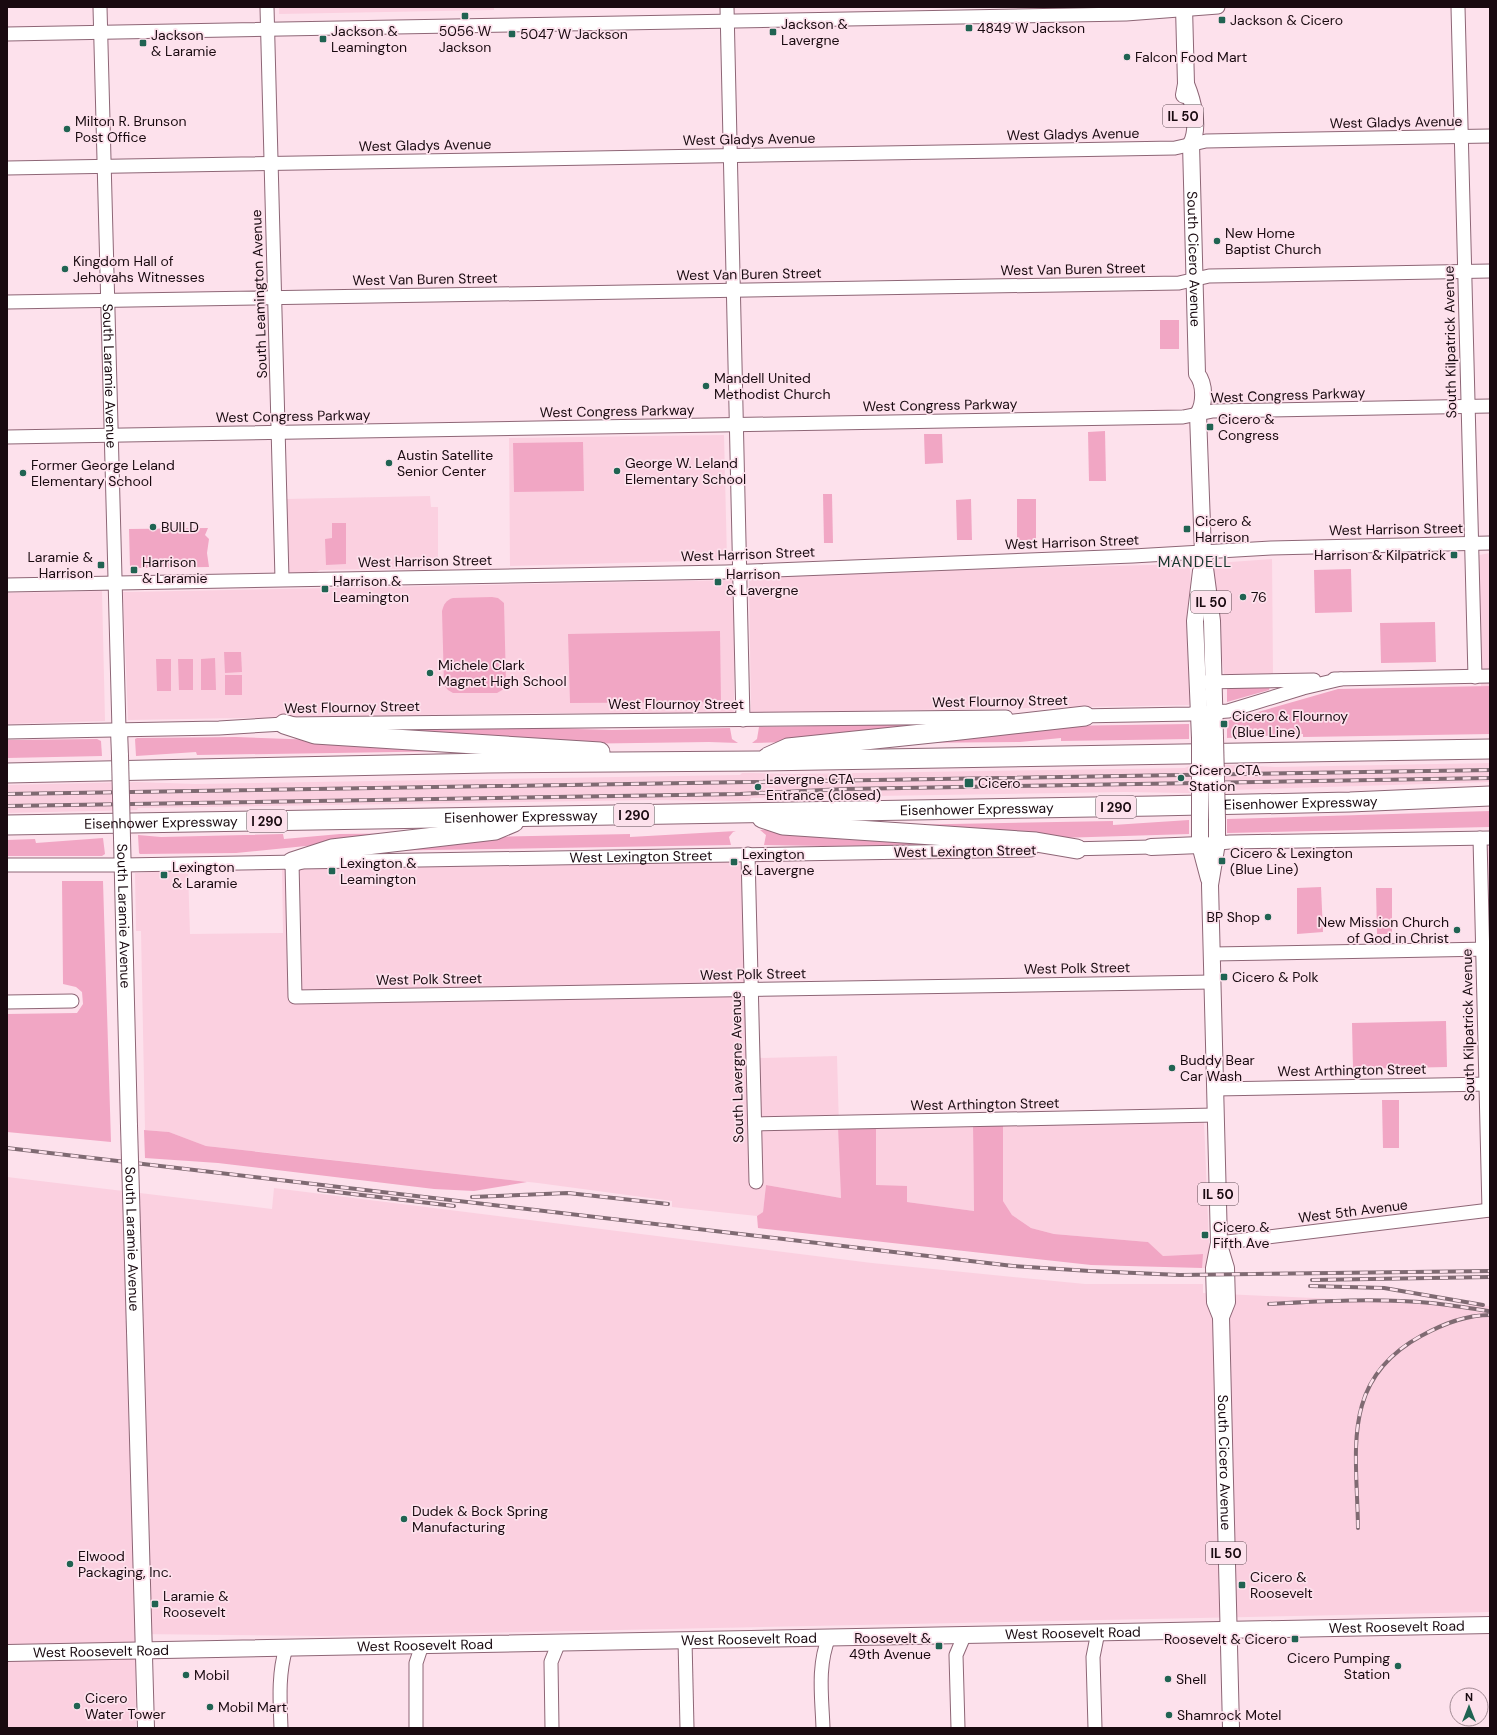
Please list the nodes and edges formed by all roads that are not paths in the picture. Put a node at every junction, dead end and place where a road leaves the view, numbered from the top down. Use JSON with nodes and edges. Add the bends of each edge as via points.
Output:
{"nodes":[{"id":1,"x":100,"y":7,"type":"edge"},
{"id":2,"x":267,"y":7,"type":"edge"},
{"id":3,"x":727,"y":7,"type":"edge"},
{"id":4,"x":1218,"y":7,"type":"edge"},
{"id":5,"x":1458,"y":7,"type":"edge"},
{"id":6,"x":1184,"y":9,"type":"edge"},
{"id":7,"x":727,"y":22,"type":"junction"},
{"id":8,"x":268,"y":29,"type":"junction"},
{"id":9,"x":101,"y":32,"type":"junction"},
{"id":10,"x":7,"y":34,"type":"edge"},
{"id":11,"x":1490,"y":136,"type":"edge"},
{"id":12,"x":1461,"y":137,"type":"junction"},
{"id":13,"x":1190,"y":144,"type":"junction"},
{"id":14,"x":731,"y":156,"type":"junction"},
{"id":15,"x":271,"y":164,"type":"junction"},
{"id":16,"x":104,"y":167,"type":"junction"},
{"id":17,"x":7,"y":168,"type":"edge"},
{"id":18,"x":1465,"y":272,"type":"junction"},
{"id":19,"x":1490,"y":272,"type":"edge"},
{"id":20,"x":1194,"y":280,"type":"junction"},
{"id":21,"x":734,"y":290,"type":"junction"},
{"id":22,"x":275,"y":298,"type":"junction"},
{"id":23,"x":108,"y":301,"type":"junction"},
{"id":24,"x":7,"y":302,"type":"edge"},
{"id":25,"x":1490,"y":406,"type":"edge"},
{"id":26,"x":1468,"y":407,"type":"junction"},
{"id":27,"x":1198,"y":414,"type":"junction"},
{"id":28,"x":738,"y":425,"type":"junction"},
{"id":29,"x":278,"y":432,"type":"junction"},
{"id":30,"x":111,"y":436,"type":"junction"},
{"id":31,"x":7,"y":437,"type":"edge"},
{"id":32,"x":1490,"y":543,"type":"edge"},
{"id":33,"x":1472,"y":544,"type":"junction"},
{"id":34,"x":1203,"y":553,"type":"junction"},
{"id":35,"x":741,"y":570,"type":"junction"},
{"id":36,"x":282,"y":580,"type":"junction"},
{"id":37,"x":114,"y":583,"type":"junction"},
{"id":38,"x":7,"y":585,"type":"edge"},
{"id":39,"x":1490,"y":676,"type":"edge"},
{"id":40,"x":1475,"y":677,"type":"junction"},
{"id":41,"x":1341,"y":679,"type":"junction"},
{"id":42,"x":1198,"y":682,"type":"junction"},
{"id":43,"x":1215,"y":682,"type":"junction"},
{"id":44,"x":1207,"y":713,"type":"junction"},
{"id":45,"x":1085,"y":716,"type":"junction"},
{"id":46,"x":743,"y":720,"type":"junction"},
{"id":47,"x":284,"y":724,"type":"junction"},
{"id":48,"x":119,"y":730,"type":"junction"},
{"id":49,"x":7,"y":732,"type":"edge"},
{"id":50,"x":1208,"y":738,"type":"junction"},
{"id":51,"x":1490,"y":749,"type":"edge"},
{"id":52,"x":759,"y":761,"type":"junction"},
{"id":53,"x":638,"y":762,"type":"junction"},
{"id":54,"x":7,"y":773,"type":"edge"},
{"id":55,"x":1490,"y":796,"type":"edge"},
{"id":56,"x":741,"y":812,"type":"junction"},
{"id":57,"x":528,"y":817,"type":"junction"},
{"id":58,"x":7,"y":825,"type":"edge"},
{"id":59,"x":1485,"y":838,"type":"edge"},
{"id":60,"x":1217,"y":843,"type":"junction"},
{"id":61,"x":1200,"y":845,"type":"junction"},
{"id":62,"x":1151,"y":847,"type":"joint"},
{"id":63,"x":1077,"y":849,"type":"junction"},
{"id":64,"x":748,"y":854,"type":"junction"},
{"id":65,"x":292,"y":862,"type":"junction"},
{"id":66,"x":7,"y":865,"type":"edge"},
{"id":67,"x":123,"y":865,"type":"junction"},
{"id":68,"x":1210,"y":885,"type":"junction"},
{"id":69,"x":1486,"y":949,"type":"edge"},
{"id":70,"x":1212,"y":954,"type":"junction"},
{"id":71,"x":1212,"y":982,"type":"junction"},
{"id":72,"x":752,"y":990,"type":"junction"},
{"id":73,"x":72,"y":1001,"type":"dead end"},
{"id":74,"x":7,"y":1002,"type":"edge"},
{"id":75,"x":1488,"y":1084,"type":"edge"},
{"id":76,"x":1215,"y":1089,"type":"junction"},
{"id":77,"x":1216,"y":1115,"type":"junction"},
{"id":78,"x":755,"y":1124,"type":"junction"},
{"id":79,"x":756,"y":1182,"type":"dead end"},
{"id":80,"x":1489,"y":1210,"type":"edge"},
{"id":81,"x":1219,"y":1243,"type":"junction"},
{"id":82,"x":1490,"y":1625,"type":"edge"},
{"id":83,"x":1228,"y":1630,"type":"junction"},
{"id":84,"x":1098,"y":1632,"type":"junction"},
{"id":85,"x":965,"y":1634,"type":"junction"},
{"id":86,"x":829,"y":1637,"type":"junction"},
{"id":87,"x":685,"y":1640,"type":"junction"},
{"id":88,"x":559,"y":1642,"type":"junction"},
{"id":89,"x":422,"y":1645,"type":"junction"},
{"id":90,"x":286,"y":1648,"type":"junction"},
{"id":91,"x":144,"y":1650,"type":"junction"},
{"id":92,"x":7,"y":1653,"type":"edge"},
{"id":93,"x":146,"y":1728,"type":"edge"},
{"id":94,"x":281,"y":1728,"type":"edge"},
{"id":95,"x":416,"y":1728,"type":"edge"},
{"id":96,"x":552,"y":1728,"type":"edge"},
{"id":97,"x":687,"y":1728,"type":"edge"},
{"id":98,"x":823,"y":1728,"type":"edge"},
{"id":99,"x":958,"y":1728,"type":"edge"},
{"id":100,"x":1095,"y":1728,"type":"edge"},
{"id":101,"x":1231,"y":1728,"type":"edge"}],
"edges":[{"from":1,"to":9,"type":"street","name":"South Laramie Avenue"},
{"from":2,"to":8,"type":"street","name":"South Leamington Avenue"},
{"from":3,"to":7,"type":"street"},
{"from":4,"to":6,"type":"street"},
{"from":5,"to":12,"type":"street","name":"South Kilpatrick Avenue"},
{"from":6,"to":7,"type":"street","via":[[1126,14]]},
{"from":6,"to":13,"type":"main road","name":"South Cicero Avenue","number":"IL 50","via":[[1186,84],[1193,102],[1195,137]]},
{"from":7,"to":8,"type":"street"},
{"from":7,"to":14,"type":"street"},
{"from":8,"to":9,"type":"street"},
{"from":8,"to":15,"type":"street","name":"South Leamington Avenue"},
{"from":9,"to":10,"type":"street"},
{"from":9,"to":16,"type":"street","name":"South Laramie Avenue"},
{"from":11,"to":12,"type":"street","name":"West Gladys Avenue"},
{"from":12,"to":13,"type":"street","name":"West Gladys Avenue","via":[[1213,141]]},
{"from":12,"to":18,"type":"street","name":"South Kilpatrick Avenue"},
{"from":13,"to":14,"type":"street","name":"West Gladys Avenue","via":[[1168,148]]},
{"from":13,"to":20,"type":"main road","name":"South Cicero Avenue","number":"IL 50"},
{"from":14,"to":15,"type":"street","name":"West Gladys Avenue"},
{"from":14,"to":21,"type":"street"},
{"from":15,"to":16,"type":"street","name":"West Gladys Avenue"},
{"from":15,"to":22,"type":"street","name":"South Leamington Avenue"},
{"from":16,"to":17,"type":"street","name":"West Gladys Avenue"},
{"from":16,"to":23,"type":"street","name":"South Laramie Avenue"},
{"from":18,"to":19,"type":"street","name":"West Van Buren Street"},
{"from":18,"to":20,"type":"street","name":"West Van Buren Street","via":[[1209,276]]},
{"from":18,"to":26,"type":"street","name":"South Kilpatrick Avenue"},
{"from":20,"to":21,"type":"street","name":"West Van Buren Street","via":[[1179,283]]},
{"from":20,"to":27,"type":"main road","name":"South Cicero Avenue","number":"IL 50","via":[[1197,374],[1202,380],[1203,407]]},
{"from":21,"to":22,"type":"street","name":"West Van Buren Street"},
{"from":21,"to":28,"type":"street"},
{"from":22,"to":23,"type":"street","name":"West Van Buren Street"},
{"from":22,"to":29,"type":"street","name":"South Leamington Avenue"},
{"from":23,"to":24,"type":"street","name":"West Van Buren Street"},
{"from":23,"to":30,"type":"street","name":"South Laramie Avenue"},
{"from":25,"to":26,"type":"street","name":"West Congress Parkway"},
{"from":26,"to":27,"type":"street","name":"West Congress Parkway","via":[[1213,411]]},
{"from":26,"to":33,"type":"street","name":"South Kilpatrick Avenue"},
{"from":27,"to":28,"type":"street","name":"West Congress Parkway","via":[[1183,417]]},
{"from":27,"to":34,"type":"main road","name":"South Cicero Avenue","number":"IL 50"},
{"from":28,"to":29,"type":"street","name":"West Congress Parkway"},
{"from":28,"to":35,"type":"street"},
{"from":29,"to":30,"type":"street","name":"West Congress Parkway"},
{"from":29,"to":36,"type":"street","name":"South Leamington Avenue"},
{"from":30,"to":31,"type":"street","name":"West Congress Parkway"},
{"from":30,"to":37,"type":"street","name":"South Laramie Avenue"},
{"from":32,"to":33,"type":"street","name":"West Harrison Street"},
{"from":33,"to":34,"type":"street","name":"West Harrison Street","via":[[1272,548]]},
{"from":33,"to":40,"type":"street","name":"South Kilpatrick Avenue"},
{"from":34,"to":35,"type":"street","name":"West Harrison Street"},
{"from":34,"to":42,"type":"main road","name":"South Cicero Avenue","number":"IL 50","via":[[1195,621]]},
{"from":34,"to":43,"type":"main road","name":"South Cicero Avenue","number":"IL 50","via":[[1210,600]]},
{"from":35,"to":36,"type":"street","name":"West Harrison Street"},
{"from":35,"to":46,"type":"street"},
{"from":36,"to":37,"type":"street","name":"West Harrison Street"},
{"from":37,"to":38,"type":"street","name":"West Harrison Street"},
{"from":37,"to":48,"type":"street","name":"South Laramie Avenue"},
{"from":39,"to":40,"type":"street","name":"West Flournoy Street"},
{"from":40,"to":41,"type":"street","name":"West Flournoy Street"},
{"from":41,"to":43,"type":"street","name":"West Flournoy Street"},
{"from":41,"to":44,"type":"street","name":"West Flournoy Street","via":[[1228,711]]},
{"from":42,"to":43,"type":"street","name":"West Flournoy Street"},
{"from":42,"to":44,"type":"main road","name":"South Cicero Avenue","number":"IL 50"},
{"from":43,"to":44,"type":"main road","name":"South Cicero Avenue","number":"IL 50"},
{"from":44,"to":45,"type":"street","name":"West Flournoy Street"},
{"from":44,"to":50,"type":"main road","name":"South Cicero Avenue","number":"IL 50"},
{"from":45,"to":46,"type":"street","name":"West Flournoy Street"},
{"from":45,"to":52,"type":"highway","via":[[788,748]]},
{"from":46,"to":47,"type":"street","name":"West Flournoy Street"},
{"from":47,"to":48,"type":"street","name":"West Flournoy Street"},
{"from":47,"to":53,"type":"highway","via":[[316,734],[597,751]]},
{"from":48,"to":49,"type":"street","name":"West Flournoy Street"},
{"from":48,"to":67,"type":"main road","name":"South Laramie Avenue","bridge":true},
{"from":50,"to":60,"type":"main road","name":"South Cicero Avenue","number":"IL 50","bridge":true},
{"from":50,"to":61,"type":"main road","name":"South Cicero Avenue","number":"IL 50","bridge":true},
{"from":51,"to":52,"type":"highway"},
{"from":52,"to":53,"type":"highway"},
{"from":53,"to":54,"type":"highway"},
{"from":55,"to":56,"type":"highway","name":"Eisenhower Expressway","number":"I 290","via":[[1178,806]]},
{"from":56,"to":57,"type":"highway","name":"Eisenhower Expressway","number":"I 290"},
{"from":56,"to":63,"type":"highway","via":[[783,825],[1036,842]]},
{"from":57,"to":58,"type":"highway","name":"Eisenhower Expressway","number":"I 290"},
{"from":57,"to":65,"type":"highway","via":[[495,830],[332,849]]},
{"from":59,"to":60,"type":"street","name":"West Lexington Street"},
{"from":59,"to":69,"type":"street","name":"South Kilpatrick Avenue"},
{"from":60,"to":61,"type":"street","name":"West Lexington Street"},
{"from":60,"to":68,"type":"main road","name":"South Cicero Avenue","number":"IL 50"},
{"from":61,"to":62,"type":"main road","name":"West Lexington Street"},
{"from":61,"to":68,"type":"main road","name":"South Cicero Avenue","number":"IL 50"},
{"from":62,"to":63,"type":"street","name":"West Lexington Street"},
{"from":63,"to":64,"type":"street","name":"West Lexington Street"},
{"from":64,"to":65,"type":"street","name":"West Lexington Street"},
{"from":64,"to":72,"type":"street","name":"South Lavergne Avenue"},
{"from":65,"to":67,"type":"street","name":"West Lexington Street"},
{"from":65,"to":72,"type":"street","name":"West Polk Street","via":[[295,997]]},
{"from":66,"to":67,"type":"street","name":"West Lexington Street"},
{"from":67,"to":91,"type":"main road","name":"South Laramie Avenue","bridge":true},
{"from":68,"to":70,"type":"main road","name":"South Cicero Avenue","number":"IL 50"},
{"from":69,"to":70,"type":"street"},
{"from":69,"to":75,"type":"street","name":"South Kilpatrick Avenue"},
{"from":70,"to":71,"type":"main road","name":"South Cicero Avenue","number":"IL 50"},
{"from":71,"to":72,"type":"street","name":"West Polk Street"},
{"from":71,"to":76,"type":"main road","name":"South Cicero Avenue","number":"IL 50"},
{"from":72,"to":78,"type":"street","name":"South Lavergne Avenue"},
{"from":73,"to":74,"type":"street"},
{"from":75,"to":76,"type":"street","name":"West Arthington Street"},
{"from":75,"to":80,"type":"street","name":"South Kilpatrick Avenue"},
{"from":76,"to":77,"type":"main road","name":"South Cicero Avenue","number":"IL 50"},
{"from":77,"to":78,"type":"street","name":"West Arthington Street"},
{"from":77,"to":81,"type":"main road","name":"South Cicero Avenue","number":"IL 50"},
{"from":78,"to":79,"type":"street","name":"South Lavergne Avenue"},
{"from":80,"to":81,"type":"street","name":"West 5th Avenue"},
{"from":81,"to":83,"type":"main road","name":"South Cicero Avenue","number":"IL 50","via":[[1227,1281],[1227,1302],[1221,1317]]},
{"from":82,"to":83,"type":"main road","name":"West Roosevelt Road"},
{"from":83,"to":84,"type":"main road","name":"West Roosevelt Road"},
{"from":83,"to":101,"type":"main road","name":"South Cicero Avenue","number":"IL 50"},
{"from":84,"to":85,"type":"main road","name":"West Roosevelt Road"},
{"from":84,"to":100,"type":"street","via":[[1093,1657]]},
{"from":85,"to":86,"type":"main road","name":"West Roosevelt Road"},
{"from":85,"to":99,"type":"street","via":[[956,1655]]},
{"from":86,"to":87,"type":"main road","name":"West Roosevelt Road"},
{"from":86,"to":98,"type":"street","via":[[821,1663]]},
{"from":87,"to":88,"type":"main road","name":"West Roosevelt Road"},
{"from":87,"to":97,"type":"street"},
{"from":88,"to":89,"type":"main road","name":"West Roosevelt Road"},
{"from":88,"to":96,"type":"street","via":[[550,1662]]},
{"from":89,"to":90,"type":"main road","name":"West Roosevelt Road"},
{"from":89,"to":95,"type":"street","via":[[416,1663]]},
{"from":90,"to":91,"type":"main road","name":"West Roosevelt Road"},
{"from":90,"to":94,"type":"street","via":[[280,1677]]},
{"from":91,"to":92,"type":"main road","name":"West Roosevelt Road"},
{"from":91,"to":93,"type":"main road","name":"South Laramie Avenue"}]}
